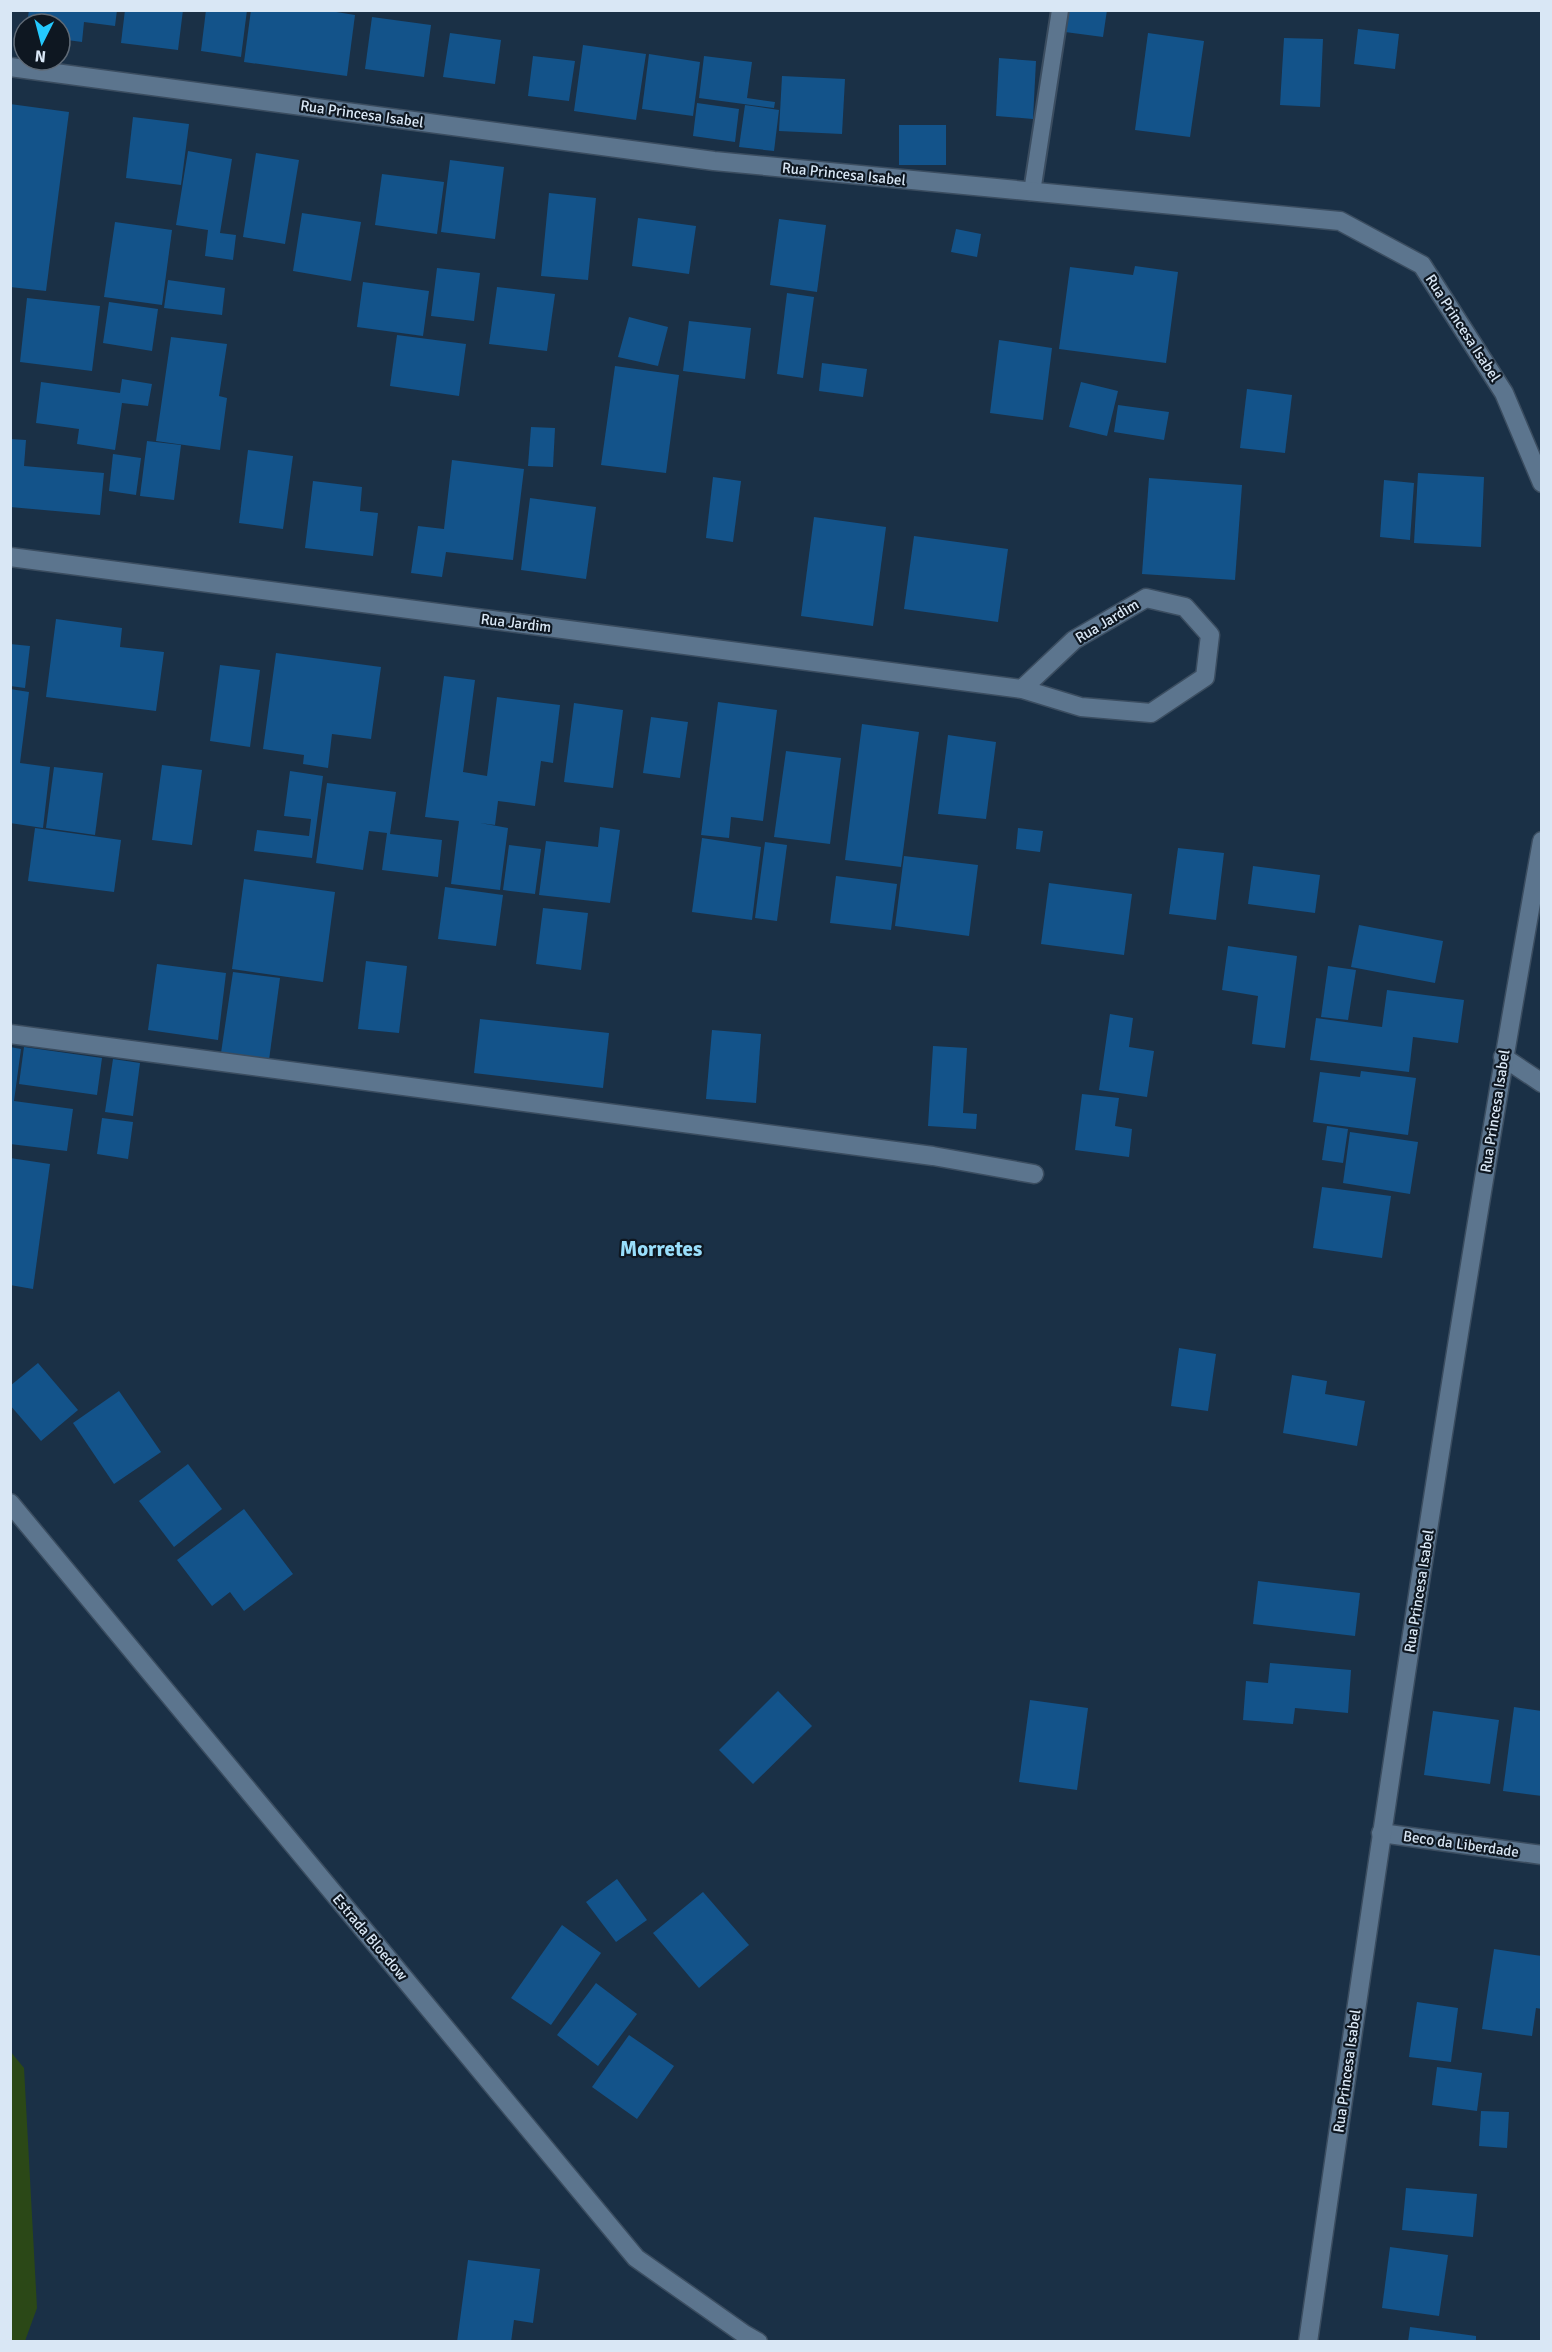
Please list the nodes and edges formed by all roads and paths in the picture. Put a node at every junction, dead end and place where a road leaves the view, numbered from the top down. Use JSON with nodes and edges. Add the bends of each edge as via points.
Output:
{"nodes":[{"id":1,"x":1060,"y":10,"type":"edge"},
{"id":2,"x":10,"y":67,"type":"edge"},
{"id":3,"x":1032,"y":192,"type":"junction"},
{"id":4,"x":1542,"y":483,"type":"edge"},
{"id":5,"x":10,"y":557,"type":"edge"},
{"id":6,"x":1022,"y":689,"type":"junction"},
{"id":7,"x":1542,"y":841,"type":"edge"},
{"id":8,"x":10,"y":1034,"type":"edge"},
{"id":9,"x":1503,"y":1057,"type":"junction"},
{"id":10,"x":1542,"y":1083,"type":"edge"},
{"id":11,"x":1034,"y":1174,"type":"dead end"},
{"id":12,"x":10,"y":1503,"type":"edge"},
{"id":13,"x":1381,"y":1833,"type":"junction"},
{"id":14,"x":1542,"y":1856,"type":"edge"},
{"id":15,"x":748,"y":2339,"type":"edge"},
{"id":16,"x":1308,"y":2342,"type":"edge"}],
"edges":[{"from":1,"to":3,"type":"lane"},
{"from":2,"to":3,"type":"street","name":"Rua Princesa Isabel","via":[[714,161]]},
{"from":3,"to":4,"type":"street","name":"Rua Princesa Isabel","via":[[1340,221],[1422,265],[1504,393]]},
{"from":5,"to":6,"type":"street","name":"Rua Jardim"},
{"from":6,"to":6,"type":"street","name":"Rua Jardim","via":[[1081,707],[1151,713],[1205,677],[1210,635],[1185,607],[1146,598],[1074,640]]},
{"from":7,"to":9,"type":"street","name":"Rua Princesa Isabel"},
{"from":8,"to":11,"type":"street","via":[[933,1156]]},
{"from":9,"to":10,"type":"street"},
{"from":9,"to":13,"type":"street","name":"Rua Princesa Isabel"},
{"from":12,"to":15,"type":"street","name":"Estrada Bloedow","via":[[636,2258]]},
{"from":13,"to":14,"type":"street","name":"Beco da Liberdade"},
{"from":13,"to":16,"type":"street","name":"Rua Princesa Isabel"}]}
